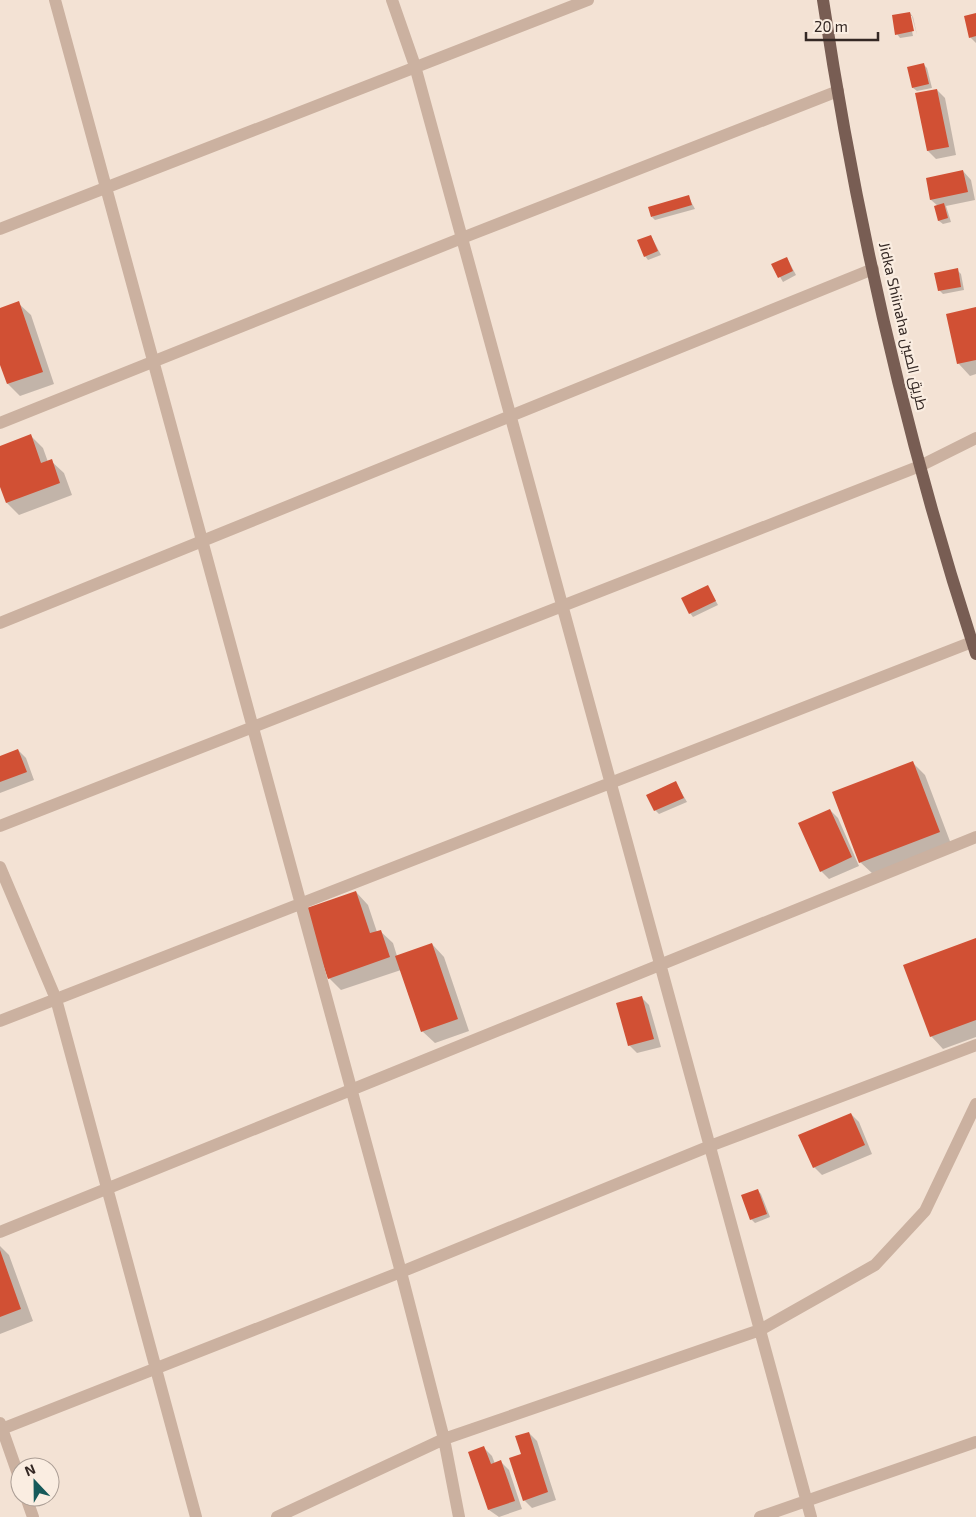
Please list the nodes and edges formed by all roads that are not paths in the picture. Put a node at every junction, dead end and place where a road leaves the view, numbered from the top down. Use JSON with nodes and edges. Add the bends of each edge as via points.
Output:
{"nodes":[{"id":1,"x":55,"y":0,"type":"edge"},
{"id":2,"x":392,"y":0,"type":"edge"},
{"id":3,"x":588,"y":0,"type":"edge"},
{"id":4,"x":823,"y":0,"type":"edge"},
{"id":5,"x":415,"y":66,"type":"junction"},
{"id":6,"x":838,"y":92,"type":"junction"},
{"id":7,"x":106,"y":188,"type":"junction"},
{"id":8,"x":0,"y":229,"type":"edge"},
{"id":9,"x":462,"y":238,"type":"junction"},
{"id":10,"x":874,"y":269,"type":"junction"},
{"id":11,"x":154,"y":363,"type":"junction"},
{"id":12,"x":510,"y":414,"type":"junction"},
{"id":13,"x":0,"y":423,"type":"edge"},
{"id":14,"x":976,"y":438,"type":"edge"},
{"id":15,"x":920,"y":466,"type":"junction"},
{"id":16,"x":202,"y":542,"type":"junction"},
{"id":17,"x":562,"y":605,"type":"junction"},
{"id":18,"x":0,"y":622,"type":"edge"},
{"id":19,"x":974,"y":648,"type":"edge"},
{"id":20,"x":253,"y":728,"type":"junction"},
{"id":21,"x":610,"y":781,"type":"junction"},
{"id":22,"x":0,"y":826,"type":"edge"},
{"id":23,"x":976,"y":837,"type":"edge"},
{"id":24,"x":0,"y":867,"type":"edge"},
{"id":25,"x":301,"y":905,"type":"junction"},
{"id":26,"x":660,"y":964,"type":"junction"},
{"id":27,"x":56,"y":999,"type":"junction"},
{"id":28,"x":0,"y":1021,"type":"edge"},
{"id":29,"x":976,"y":1045,"type":"edge"},
{"id":30,"x":352,"y":1092,"type":"junction"},
{"id":31,"x":976,"y":1104,"type":"edge"},
{"id":32,"x":710,"y":1146,"type":"junction"},
{"id":33,"x":107,"y":1189,"type":"junction"},
{"id":34,"x":0,"y":1232,"type":"edge"},
{"id":35,"x":401,"y":1272,"type":"junction"},
{"id":36,"x":760,"y":1330,"type":"junction"},
{"id":37,"x":156,"y":1369,"type":"junction"},
{"id":38,"x":1,"y":1426,"type":"edge"},
{"id":39,"x":444,"y":1439,"type":"junction"},
{"id":40,"x":976,"y":1442,"type":"edge"},
{"id":41,"x":12,"y":1457,"type":"edge"},
{"id":42,"x":807,"y":1500,"type":"junction"},
{"id":43,"x":196,"y":1517,"type":"edge"},
{"id":44,"x":277,"y":1517,"type":"edge"},
{"id":45,"x":459,"y":1517,"type":"edge"},
{"id":46,"x":760,"y":1517,"type":"edge"},
{"id":47,"x":812,"y":1517,"type":"edge"}],
"edges":[{"from":1,"to":7,"type":"street"},
{"from":2,"to":5,"type":"street"},
{"from":3,"to":5,"type":"street"},
{"from":4,"to":6,"type":"main road","name":"Jidka Shiinaha طريق الصين"},
{"from":5,"to":7,"type":"street"},
{"from":5,"to":9,"type":"street"},
{"from":6,"to":9,"type":"street"},
{"from":6,"to":10,"type":"main road","name":"Jidka Shiinaha طريق الصين"},
{"from":7,"to":8,"type":"street"},
{"from":7,"to":11,"type":"street"},
{"from":9,"to":11,"type":"street"},
{"from":9,"to":12,"type":"street"},
{"from":10,"to":12,"type":"street"},
{"from":10,"to":15,"type":"main road","name":"Jidka Shiinaha طريق الصين"},
{"from":11,"to":13,"type":"street"},
{"from":11,"to":16,"type":"street"},
{"from":12,"to":16,"type":"street"},
{"from":12,"to":17,"type":"street"},
{"from":14,"to":15,"type":"street"},
{"from":15,"to":17,"type":"street"},
{"from":15,"to":19,"type":"main road","name":"Jidka Shiinaha طريق الصين"},
{"from":16,"to":18,"type":"street"},
{"from":16,"to":20,"type":"street"},
{"from":17,"to":20,"type":"street"},
{"from":17,"to":21,"type":"street"},
{"from":19,"to":21,"type":"street"},
{"from":20,"to":22,"type":"street"},
{"from":20,"to":25,"type":"street"},
{"from":21,"to":25,"type":"street"},
{"from":21,"to":26,"type":"street"},
{"from":23,"to":26,"type":"street"},
{"from":24,"to":27,"type":"street"},
{"from":25,"to":27,"type":"street"},
{"from":25,"to":30,"type":"street"},
{"from":26,"to":30,"type":"street"},
{"from":26,"to":32,"type":"street"},
{"from":27,"to":28,"type":"street"},
{"from":27,"to":33,"type":"street"},
{"from":29,"to":32,"type":"street"},
{"from":30,"to":33,"type":"street"},
{"from":30,"to":35,"type":"street"},
{"from":31,"to":36,"type":"street","via":[[925,1211],[875,1265]]},
{"from":32,"to":35,"type":"street"},
{"from":32,"to":36,"type":"street"},
{"from":33,"to":34,"type":"street"},
{"from":33,"to":37,"type":"street"},
{"from":35,"to":37,"type":"street"},
{"from":35,"to":39,"type":"street"},
{"from":36,"to":39,"type":"street"},
{"from":36,"to":42,"type":"street"},
{"from":37,"to":38,"type":"street"},
{"from":37,"to":43,"type":"street"},
{"from":38,"to":41,"type":"street"},
{"from":39,"to":44,"type":"street"},
{"from":39,"to":45,"type":"street"},
{"from":40,"to":42,"type":"street"},
{"from":42,"to":46,"type":"street"},
{"from":42,"to":47,"type":"street"}]}
